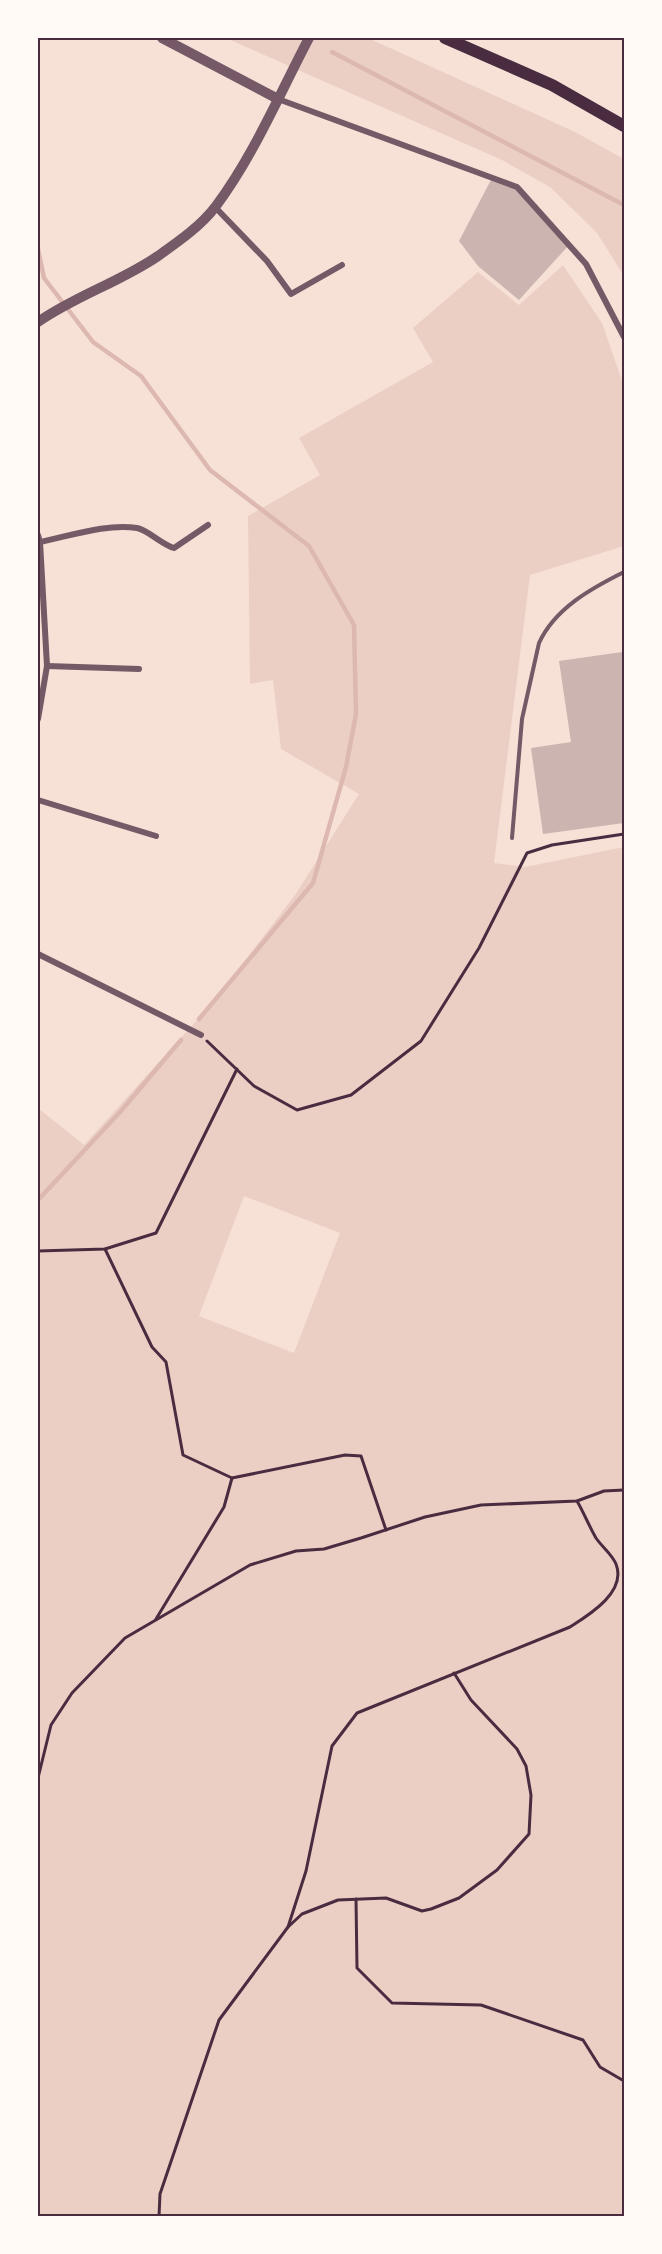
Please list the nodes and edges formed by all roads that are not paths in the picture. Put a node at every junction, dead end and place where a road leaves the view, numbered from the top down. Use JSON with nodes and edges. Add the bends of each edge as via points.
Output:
{"nodes":[{"id":1,"x":162,"y":38,"type":"edge"},
{"id":2,"x":309,"y":38,"type":"edge"},
{"id":3,"x":445,"y":38,"type":"edge"},
{"id":4,"x":278,"y":99,"type":"junction"},
{"id":5,"x":624,"y":126,"type":"edge"},
{"id":6,"x":215,"y":207,"type":"junction"},
{"id":7,"x":342,"y":264,"type":"dead end"},
{"id":8,"x":38,"y":322,"type":"edge"},
{"id":9,"x":624,"y":337,"type":"edge"},
{"id":10,"x":208,"y":525,"type":"dead end"},
{"id":11,"x":39,"y":538,"type":"edge"},
{"id":12,"x":624,"y":572,"type":"edge"},
{"id":13,"x":46,"y":666,"type":"junction"},
{"id":14,"x":139,"y":669,"type":"dead end"},
{"id":15,"x":38,"y":719,"type":"edge"},
{"id":16,"x":38,"y":800,"type":"edge"},
{"id":17,"x":156,"y":836,"type":"dead end"},
{"id":18,"x":512,"y":838,"type":"dead end"},
{"id":19,"x":38,"y":954,"type":"edge"},
{"id":20,"x":201,"y":1035,"type":"road end"}],
"edges":[{"from":1,"to":4,"type":"street"},
{"from":2,"to":4,"type":"street"},
{"from":3,"to":5,"type":"main road","via":[[552,85]]},
{"from":4,"to":6,"type":"street"},
{"from":4,"to":9,"type":"street","via":[[517,187],[586,264]]},
{"from":6,"to":7,"type":"street","via":[[267,261],[291,294]]},
{"from":6,"to":8,"type":"street","via":[[156,258]]},
{"from":10,"to":11,"type":"street","via":[[174,548],[139,528]]},
{"from":11,"to":13,"type":"street"},
{"from":12,"to":18,"type":"lane","via":[[570,605],[539,643],[522,719]]},
{"from":13,"to":14,"type":"street"},
{"from":13,"to":15,"type":"street"},
{"from":16,"to":17,"type":"street"},
{"from":19,"to":20,"type":"street"}]}
